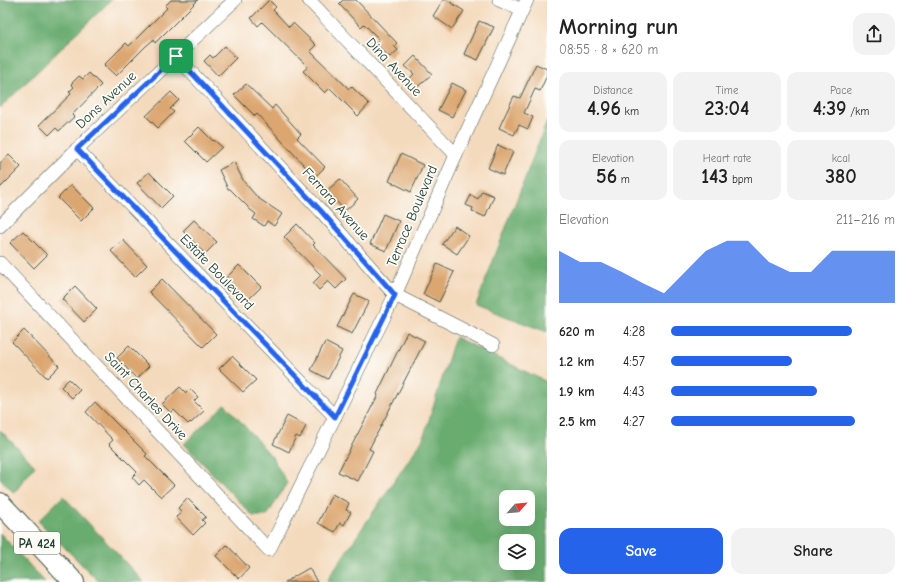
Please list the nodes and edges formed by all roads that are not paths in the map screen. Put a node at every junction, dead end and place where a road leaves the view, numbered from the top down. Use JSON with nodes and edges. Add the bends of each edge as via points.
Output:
{"nodes":[{"id":1,"x":235,"y":0,"type":"edge"},
{"id":2,"x":309,"y":0,"type":"edge"},
{"id":3,"x":499,"y":0,"type":"edge"},
{"id":4,"x":524,"y":5,"type":"edge"},
{"id":5,"x":176,"y":56,"type":"junction"},
{"id":6,"x":77,"y":149,"type":"junction"},
{"id":7,"x":456,"y":155,"type":"junction"},
{"id":8,"x":0,"y":226,"type":"edge"},
{"id":9,"x":0,"y":263,"type":"edge"},
{"id":10,"x":395,"y":295,"type":"junction"},
{"id":11,"x":493,"y":345,"type":"dead end"},
{"id":12,"x":335,"y":417,"type":"junction"},
{"id":13,"x":0,"y":504,"type":"edge"},
{"id":14,"x":269,"y":550,"type":"joint"},
{"id":15,"x":74,"y":582,"type":"edge"}],
"edges":[{"from":1,"to":5,"type":"street","name":"Dons Avenue"},
{"from":2,"to":7,"type":"street","name":"Dina Avenue"},
{"from":3,"to":4,"type":"street"},
{"from":4,"to":7,"type":"street","name":"Terrace Boulevard"},
{"from":5,"to":6,"type":"street","name":"Dons Avenue"},
{"from":5,"to":10,"type":"street","name":"Ferrara Avenue","via":[[321,211]]},
{"from":6,"to":8,"type":"street","name":"Dons Avenue"},
{"from":6,"to":12,"type":"street","name":"Estate Boulevard"},
{"from":7,"to":10,"type":"street","name":"Terrace Boulevard"},
{"from":9,"to":14,"type":"street","name":"Saint Charles Drive"},
{"from":10,"to":11,"type":"street","name":"Ferrara Avenue"},
{"from":10,"to":12,"type":"street","name":"Terrace Boulevard"},
{"from":12,"to":14,"type":"street","name":"Terrace Boulevard"},
{"from":13,"to":15,"type":"main road","number":"PA 424"}]}
